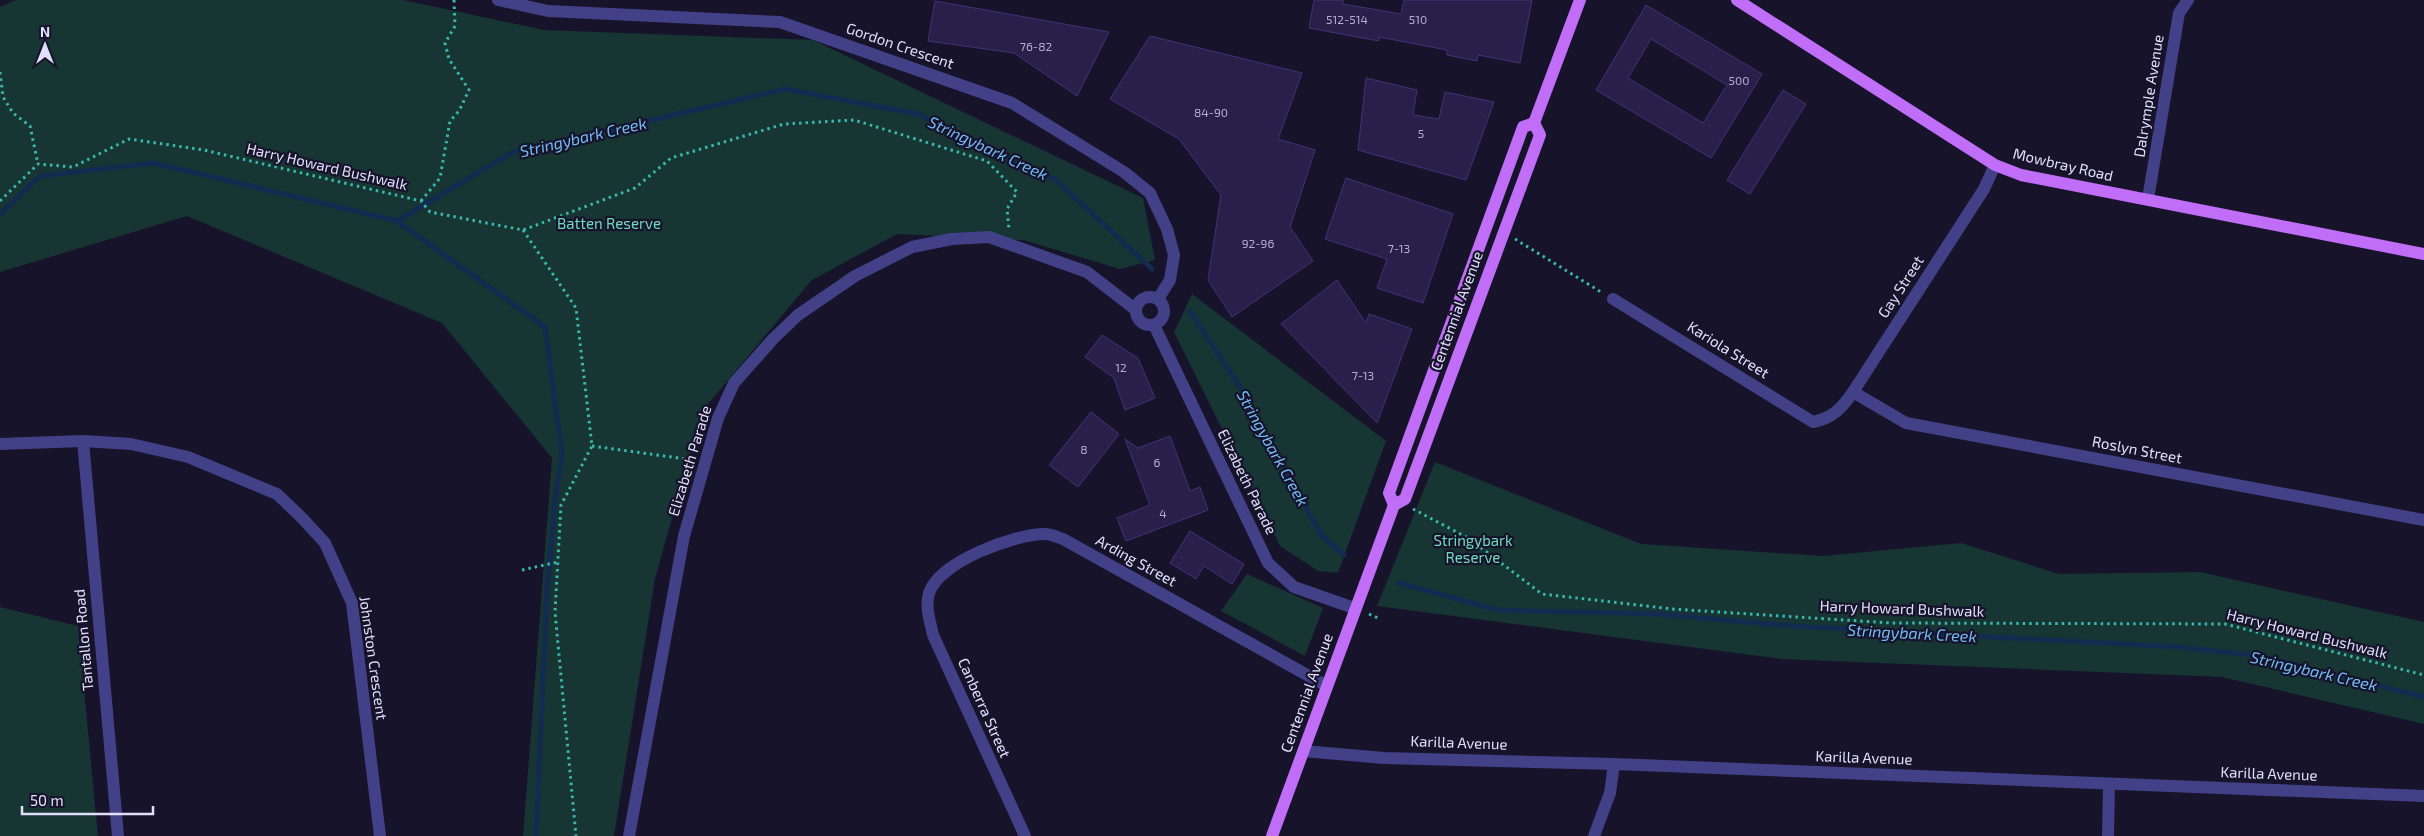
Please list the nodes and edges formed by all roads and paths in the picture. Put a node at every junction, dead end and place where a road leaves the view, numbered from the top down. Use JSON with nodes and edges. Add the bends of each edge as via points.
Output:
{"nodes":[{"id":1,"x":454,"y":0,"type":"edge"},
{"id":2,"x":498,"y":0,"type":"edge"},
{"id":3,"x":1580,"y":0,"type":"edge"},
{"id":4,"x":1737,"y":0,"type":"edge"},
{"id":5,"x":2188,"y":0,"type":"edge"},
{"id":6,"x":0,"y":72,"type":"edge"},
{"id":7,"x":1534,"y":123,"type":"junction"},
{"id":8,"x":38,"y":164,"type":"junction"},
{"id":9,"x":1995,"y":165,"type":"junction"},
{"id":10,"x":2148,"y":200,"type":"junction"},
{"id":11,"x":0,"y":201,"type":"edge"},
{"id":12,"x":420,"y":201,"type":"junction"},
{"id":13,"x":522,"y":230,"type":"junction"},
{"id":14,"x":1503,"y":233,"type":"junction"},
{"id":15,"x":1010,"y":244,"type":"junction"},
{"id":16,"x":2424,"y":254,"type":"edge"},
{"id":17,"x":1613,"y":299,"type":"joint"},
{"id":18,"x":1158,"y":300,"type":"junction"},
{"id":19,"x":1136,"y":310,"type":"junction"},
{"id":20,"x":1154,"y":325,"type":"junction"},
{"id":21,"x":1853,"y":392,"type":"junction"},
{"id":22,"x":1827,"y":419,"type":"joint"},
{"id":23,"x":83,"y":441,"type":"junction"},
{"id":24,"x":0,"y":444,"type":"edge"},
{"id":25,"x":592,"y":446,"type":"junction"},
{"id":26,"x":705,"y":462,"type":"junction"},
{"id":27,"x":1405,"y":499,"type":"junction"},
{"id":28,"x":1394,"y":505,"type":"junction"},
{"id":29,"x":2424,"y":520,"type":"edge"},
{"id":30,"x":558,"y":562,"type":"junction"},
{"id":31,"x":522,"y":570,"type":"dead end"},
{"id":32,"x":930,"y":591,"type":"joint"},
{"id":33,"x":1354,"y":608,"type":"junction"},
{"id":34,"x":2424,"y":675,"type":"edge"},
{"id":35,"x":1326,"y":686,"type":"junction"},
{"id":36,"x":1303,"y":751,"type":"junction"},
{"id":37,"x":1614,"y":764,"type":"junction"},
{"id":38,"x":2109,"y":784,"type":"junction"},
{"id":39,"x":2424,"y":796,"type":"edge"},
{"id":40,"x":118,"y":836,"type":"edge"},
{"id":41,"x":380,"y":836,"type":"edge"},
{"id":42,"x":576,"y":836,"type":"edge"},
{"id":43,"x":629,"y":836,"type":"edge"},
{"id":44,"x":1025,"y":836,"type":"edge"},
{"id":45,"x":1272,"y":836,"type":"edge"},
{"id":46,"x":1594,"y":836,"type":"edge"},
{"id":47,"x":2108,"y":836,"type":"edge"}],
"edges":[{"from":1,"to":12,"type":"path","via":[[455,26],[445,43],[449,59],[469,90],[450,121],[440,178]]},
{"from":2,"to":18,"type":"street","name":"Gordon Crescent","via":[[548,10],[780,22],[1012,103],[1124,172],[1150,193],[1167,229],[1174,256],[1170,280]]},
{"from":3,"to":7,"type":"main road","name":"Centennial Avenue"},
{"from":4,"to":9,"type":"main road","name":"Mowbray Road"},
{"from":5,"to":10,"type":"street","name":"Dalrymple Avenue","via":[[2179,13]]},
{"from":6,"to":8,"type":"path","via":[[3,97],[13,113],[30,126]]},
{"from":7,"to":14,"type":"main road","name":"Centennial Avenue","via":[[1540,135]]},
{"from":7,"to":28,"type":"main road","name":"Centennial Avenue","via":[[1523,128],[1407,441],[1389,493]]},
{"from":8,"to":11,"type":"path"},
{"from":8,"to":12,"type":"path","name":"Harry Howard Bushwalk","via":[[73,166],[129,139],[204,150]]},
{"from":9,"to":10,"type":"main road","name":"Mowbray Road","via":[[2021,175]]},
{"from":9,"to":21,"type":"street","name":"Gay Street","via":[[1984,189]]},
{"from":10,"to":16,"type":"main road","name":"Mowbray Road"},
{"from":12,"to":13,"type":"path","name":"Harry Howard Bushwalk","via":[[430,212]]},
{"from":13,"to":15,"type":"path","via":[[635,188],[670,158],[784,124],[854,120],[987,161],[1017,192],[1007,208]]},
{"from":13,"to":25,"type":"path","via":[[576,308]]},
{"from":14,"to":17,"type":"path"},
{"from":14,"to":27,"type":"main road","name":"Centennial Avenue"},
{"from":15,"to":19,"type":"street","name":"Elizabeth Parade","via":[[1088,272]]},
{"from":15,"to":26,"type":"street","name":"Elizabeth Parade","via":[[989,237],[952,239],[912,247],[825,295],[786,327],[734,383],[718,418]]},
{"from":17,"to":22,"type":"street","name":"Kariola Street","via":[[1813,422]]},
{"from":18,"to":19,"type":"street","via":[[1144,298]]},
{"from":18,"to":20,"type":"street","via":[[1164,314]]},
{"from":19,"to":20,"type":"street","via":[[1141,322],[1147,326]]},
{"from":20,"to":33,"type":"street","name":"Elizabeth Parade","via":[[1268,563],[1294,587]]},
{"from":21,"to":22,"type":"street","name":"Gay Street"},
{"from":21,"to":29,"type":"street","name":"Roslyn Street","via":[[1906,423]]},
{"from":23,"to":24,"type":"street","name":"Johnston Crescent"},
{"from":23,"to":40,"type":"street","name":"Tantallon Road"},
{"from":23,"to":41,"type":"street","name":"Johnston Crescent","via":[[131,444],[188,457],[277,494],[325,543],[352,603]]},
{"from":25,"to":26,"type":"path"},
{"from":25,"to":30,"type":"path","via":[[561,505]]},
{"from":26,"to":43,"type":"street","name":"Elizabeth Parade","via":[[684,536]]},
{"from":27,"to":28,"type":"main road"},
{"from":27,"to":34,"type":"path","name":"Harry Howard Bushwalk","via":[[1414,509],[1468,538],[1542,594],[1672,609],[1890,623],[2225,624]]},
{"from":28,"to":33,"type":"main road","name":"Centennial Avenue"},
{"from":30,"to":31,"type":"path"},
{"from":30,"to":42,"type":"path","via":[[555,612]]},
{"from":32,"to":35,"type":"street","name":"Arding Street","via":[[941,575],[963,560],[1005,541],[1046,534],[1072,544]]},
{"from":32,"to":44,"type":"street","name":"Canberra Street","via":[[927,604],[933,635]]},
{"from":33,"to":35,"type":"main road","name":"Centennial Avenue"},
{"from":35,"to":36,"type":"main road","name":"Centennial Avenue"},
{"from":36,"to":37,"type":"street","name":"Karilla Avenue","via":[[1384,758]]},
{"from":36,"to":45,"type":"main road","name":"Centennial Avenue"},
{"from":37,"to":38,"type":"street","name":"Karilla Avenue"},
{"from":37,"to":46,"type":"street","via":[[1610,793]]},
{"from":38,"to":39,"type":"street","name":"Karilla Avenue"},
{"from":38,"to":47,"type":"street"}]}
